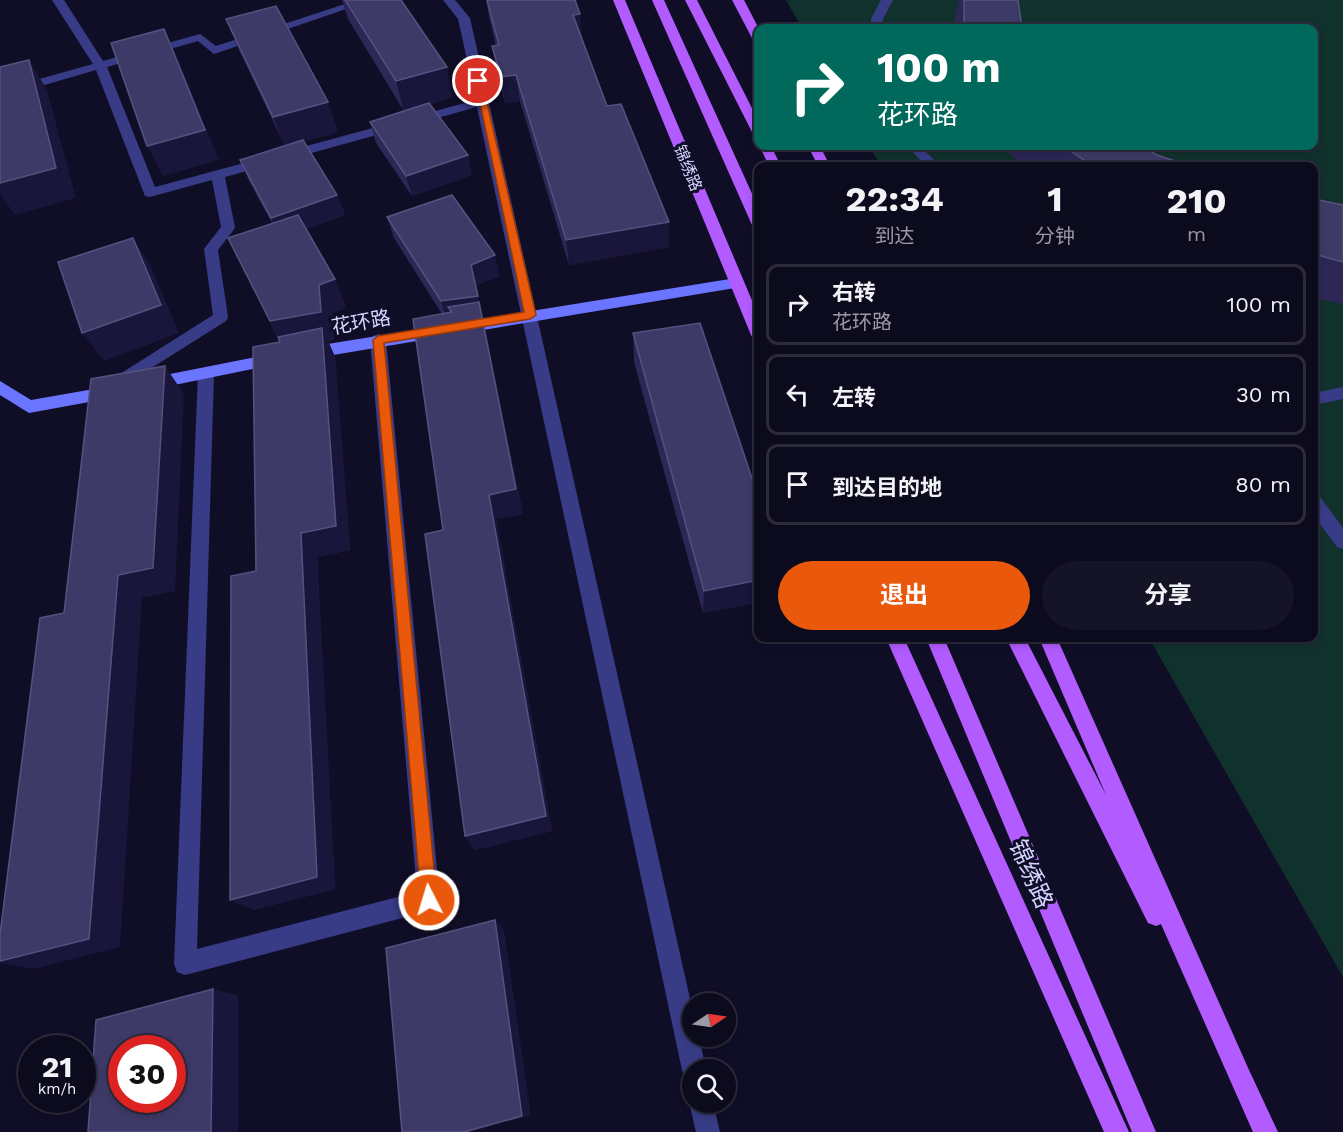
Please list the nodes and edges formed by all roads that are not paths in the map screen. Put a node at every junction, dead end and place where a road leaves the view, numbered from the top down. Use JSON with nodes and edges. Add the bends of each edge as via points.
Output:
{"nodes":[{"id":1,"x":58,"y":0,"type":"edge"},
{"id":2,"x":449,"y":0,"type":"edge"},
{"id":3,"x":619,"y":0,"type":"edge"},
{"id":4,"x":658,"y":0,"type":"edge"},
{"id":5,"x":691,"y":0,"type":"edge"},
{"id":6,"x":738,"y":0,"type":"edge"},
{"id":7,"x":887,"y":0,"type":"edge"},
{"id":8,"x":348,"y":4,"type":"edge"},
{"id":9,"x":463,"y":9,"type":"edge"},
{"id":10,"x":877,"y":24,"type":"edge"},
{"id":11,"x":754,"y":30,"type":"edge"},
{"id":12,"x":101,"y":66,"type":"junction"},
{"id":13,"x":0,"y":94,"type":"edge"},
{"id":14,"x":482,"y":102,"type":"junction"},
{"id":15,"x":754,"y":124,"type":"edge"},
{"id":16,"x":917,"y":150,"type":"edge"},
{"id":17,"x":929,"y":162,"type":"edge"},
{"id":18,"x":218,"y":174,"type":"junction"},
{"id":19,"x":754,"y":214,"type":"edge"},
{"id":20,"x":736,"y":283,"type":"junction"},
{"id":21,"x":530,"y":315,"type":"junction"},
{"id":22,"x":754,"y":323,"type":"edge"},
{"id":23,"x":378,"y":340,"type":"junction"},
{"id":24,"x":207,"y":373,"type":"junction"},
{"id":25,"x":0,"y":387,"type":"edge"},
{"id":26,"x":102,"y":393,"type":"junction"},
{"id":27,"x":1343,"y":393,"type":"edge"},
{"id":28,"x":1318,"y":398,"type":"edge"},
{"id":29,"x":1318,"y":508,"type":"edge"},
{"id":30,"x":1343,"y":542,"type":"edge"},
{"id":31,"x":897,"y":642,"type":"edge"},
{"id":32,"x":937,"y":642,"type":"edge"},
{"id":33,"x":1017,"y":642,"type":"edge"},
{"id":34,"x":1049,"y":642,"type":"edge"},
{"id":35,"x":692,"y":1059,"type":"edge"},
{"id":36,"x":1240,"y":1079,"type":"junction"},
{"id":37,"x":704,"y":1113,"type":"edge"},
{"id":38,"x":708,"y":1132,"type":"edge"},
{"id":39,"x":1117,"y":1132,"type":"edge"},
{"id":40,"x":1144,"y":1132,"type":"edge"},
{"id":41,"x":1266,"y":1132,"type":"edge"}],
"edges":[{"from":1,"to":12,"type":"street"},
{"from":2,"to":9,"type":"street"},
{"from":3,"to":20,"type":"main road","name":"锦绣路"},
{"from":4,"to":19,"type":"main road"},
{"from":5,"to":15,"type":"main road"},
{"from":6,"to":11,"type":"main road"},
{"from":7,"to":10,"type":"street"},
{"from":8,"to":12,"type":"street","via":[[214,50],[200,38]]},
{"from":9,"to":14,"type":"street"},
{"from":12,"to":13,"type":"street"},
{"from":12,"to":18,"type":"street","via":[[150,193]]},
{"from":14,"to":18,"type":"street"},
{"from":14,"to":21,"type":"street"},
{"from":16,"to":17,"type":"street"},
{"from":18,"to":26,"type":"street","via":[[228,228],[211,249],[221,317]]},
{"from":20,"to":21,"type":"street","name":"花环路"},
{"from":20,"to":22,"type":"main road","name":"锦绣路"},
{"from":21,"to":23,"type":"street","name":"花环路"},
{"from":21,"to":35,"type":"street"},
{"from":23,"to":24,"type":"street","name":"花环路"},
{"from":23,"to":24,"type":"street","via":[[429,900],[185,964]]},
{"from":24,"to":26,"type":"street","name":"花环路"},
{"from":25,"to":26,"type":"street","name":"花环路","via":[[29,406]]},
{"from":27,"to":28,"type":"street"},
{"from":29,"to":30,"type":"street"},
{"from":31,"to":39,"type":"main road","name":"锦绣路"},
{"from":32,"to":40,"type":"main road","name":"锦绣路"},
{"from":33,"to":36,"type":"main road"},
{"from":34,"to":36,"type":"main road"},
{"from":36,"to":41,"type":"main road"},
{"from":37,"to":38,"type":"street"}]}
